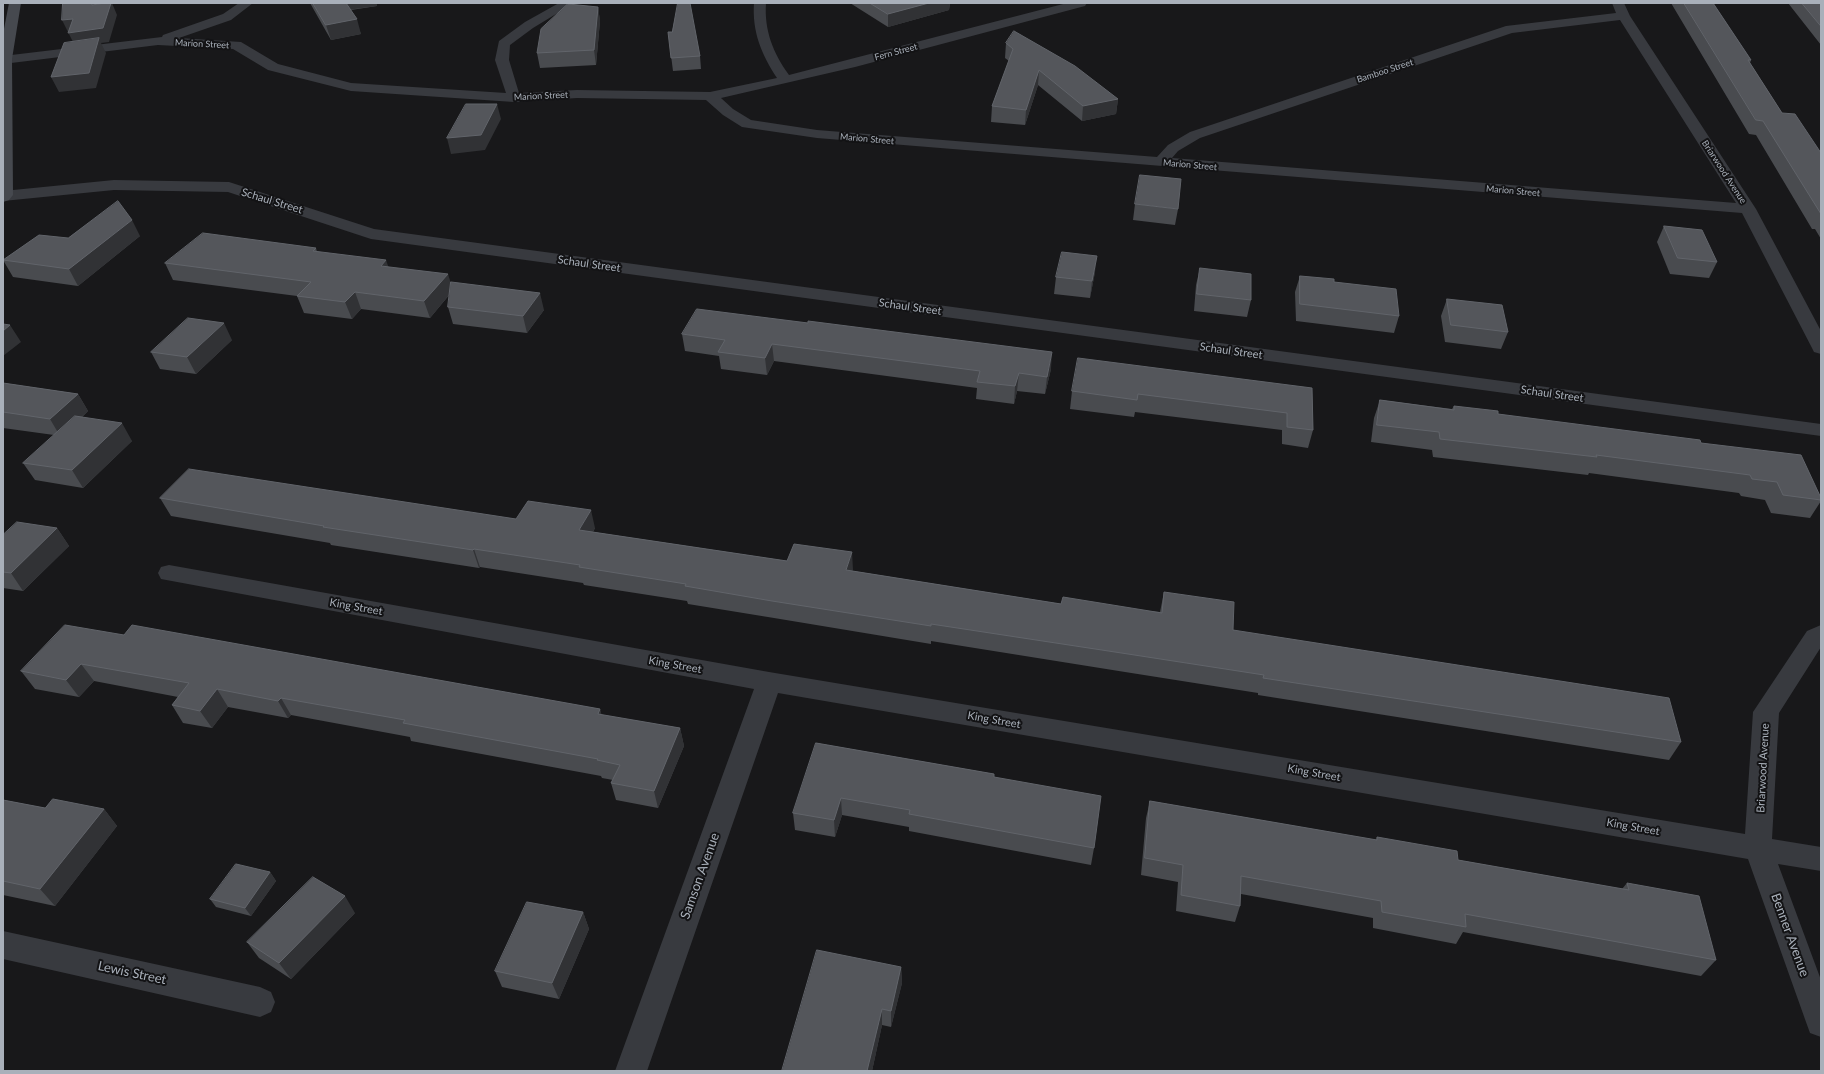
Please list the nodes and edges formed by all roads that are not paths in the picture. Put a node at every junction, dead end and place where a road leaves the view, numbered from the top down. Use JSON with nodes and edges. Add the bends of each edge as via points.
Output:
{"nodes":[{"id":1,"x":15,"y":3,"type":"edge"},
{"id":2,"x":247,"y":3,"type":"edge"},
{"id":3,"x":568,"y":3,"type":"edge"},
{"id":4,"x":760,"y":3,"type":"edge"},
{"id":5,"x":1081,"y":3,"type":"edge"},
{"id":6,"x":1621,"y":10,"type":"edge"},
{"id":7,"x":227,"y":17,"type":"junction"},
{"id":8,"x":158,"y":41,"type":"junction"},
{"id":9,"x":236,"y":45,"type":"junction"},
{"id":10,"x":4,"y":60,"type":"edge"},
{"id":11,"x":785,"y":80,"type":"junction"},
{"id":12,"x":710,"y":96,"type":"junction"},
{"id":13,"x":514,"y":98,"type":"junction"},
{"id":14,"x":1160,"y":163,"type":"junction"},
{"id":15,"x":4,"y":196,"type":"edge"},
{"id":16,"x":1748,"y":209,"type":"junction"},
{"id":17,"x":1821,"y":348,"type":"edge"},
{"id":18,"x":1821,"y":430,"type":"edge"},
{"id":19,"x":169,"y":573,"type":"dead end"},
{"id":20,"x":1821,"y":634,"type":"edge"},
{"id":21,"x":769,"y":682,"type":"junction"},
{"id":22,"x":1758,"y":847,"type":"junction"},
{"id":23,"x":1821,"y":858,"type":"edge"},
{"id":24,"x":3,"y":945,"type":"edge"},
{"id":25,"x":260,"y":1002,"type":"dead end"},
{"id":26,"x":1821,"y":1022,"type":"edge"},
{"id":27,"x":631,"y":1071,"type":"edge"}],
"edges":[{"from":1,"to":10,"type":"street"},
{"from":2,"to":7,"type":"street"},
{"from":3,"to":13,"type":"street","via":[[529,25],[504,44],[502,60]]},
{"from":4,"to":11,"type":"street","via":[[760,30],[770,58]]},
{"from":5,"to":11,"type":"street","name":"Fern Street"},
{"from":6,"to":14,"type":"street","name":"Bamboo Street","via":[[1510,29],[1195,135],[1173,148]]},
{"from":6,"to":16,"type":"street","name":"Briarwood Avenue"},
{"from":7,"to":8,"type":"street"},
{"from":7,"to":9,"type":"street"},
{"from":8,"to":9,"type":"street","name":"Marion Street"},
{"from":8,"to":10,"type":"street","name":"Marion Street"},
{"from":9,"to":13,"type":"street","name":"Marion Street","via":[[272,67],[351,87]]},
{"from":10,"to":15,"type":"street"},
{"from":11,"to":12,"type":"street","name":"Fern Street"},
{"from":12,"to":13,"type":"street","name":"Marion Street","via":[[577,94]]},
{"from":12,"to":14,"type":"street","name":"Marion Street","via":[[747,124],[817,134]]},
{"from":14,"to":16,"type":"street","name":"Marion Street"},
{"from":15,"to":18,"type":"street","name":"Schaul Street","via":[[114,185],[229,188],[371,234]]},
{"from":16,"to":17,"type":"street","name":"Briarwood Avenue"},
{"from":19,"to":21,"type":"street","name":"King Street"},
{"from":20,"to":22,"type":"street","name":"Briarwood Avenue","via":[[1815,637],[1766,712]]},
{"from":21,"to":22,"type":"street","name":"King Street"},
{"from":21,"to":27,"type":"street","name":"Samson Avenue"},
{"from":22,"to":23,"type":"street","name":"King Street"},
{"from":22,"to":26,"type":"street","name":"Benner Avenue"},
{"from":24,"to":25,"type":"street","name":"Lewis Street"}]}
